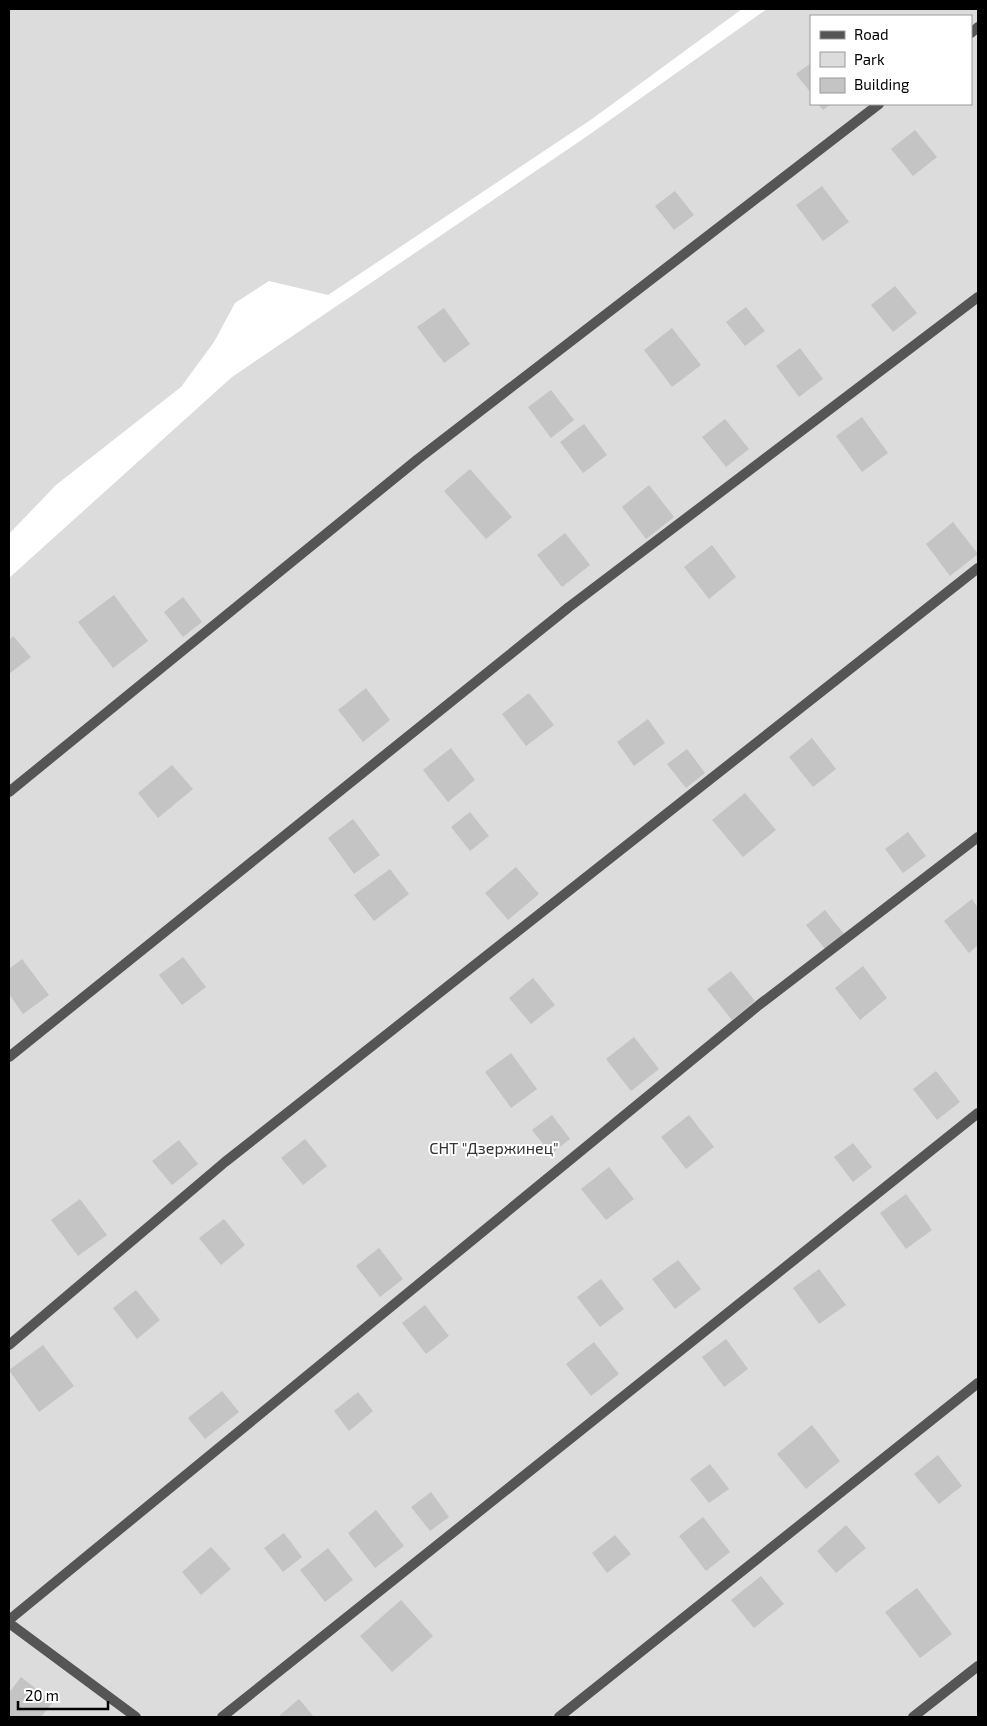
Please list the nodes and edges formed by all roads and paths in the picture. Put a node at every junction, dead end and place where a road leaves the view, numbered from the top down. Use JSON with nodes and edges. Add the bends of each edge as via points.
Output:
{"nodes":[{"id":1,"x":878,"y":105,"type":"edge"},
{"id":2,"x":978,"y":297,"type":"edge"},
{"id":3,"x":978,"y":568,"type":"edge"},
{"id":4,"x":9,"y":792,"type":"edge"},
{"id":5,"x":978,"y":837,"type":"edge"},
{"id":6,"x":9,"y":1057,"type":"edge"},
{"id":7,"x":978,"y":1113,"type":"edge"},
{"id":8,"x":9,"y":1345,"type":"edge"},
{"id":9,"x":978,"y":1383,"type":"edge"},
{"id":10,"x":9,"y":1622,"type":"edge"},
{"id":11,"x":978,"y":1666,"type":"edge"},
{"id":12,"x":136,"y":1717,"type":"edge"},
{"id":13,"x":222,"y":1717,"type":"edge"},
{"id":14,"x":560,"y":1717,"type":"edge"},
{"id":15,"x":913,"y":1717,"type":"edge"}],
"edges":[{"from":1,"to":4,"type":"street","via":[[418,459]]},
{"from":2,"to":6,"type":"street","via":[[569,607]]},
{"from":3,"to":8,"type":"street","via":[[225,1162]]},
{"from":5,"to":10,"type":"street","via":[[758,1005]]},
{"from":7,"to":13,"type":"street"},
{"from":9,"to":14,"type":"street"},
{"from":10,"to":12,"type":"street"},
{"from":11,"to":15,"type":"street"}]}
